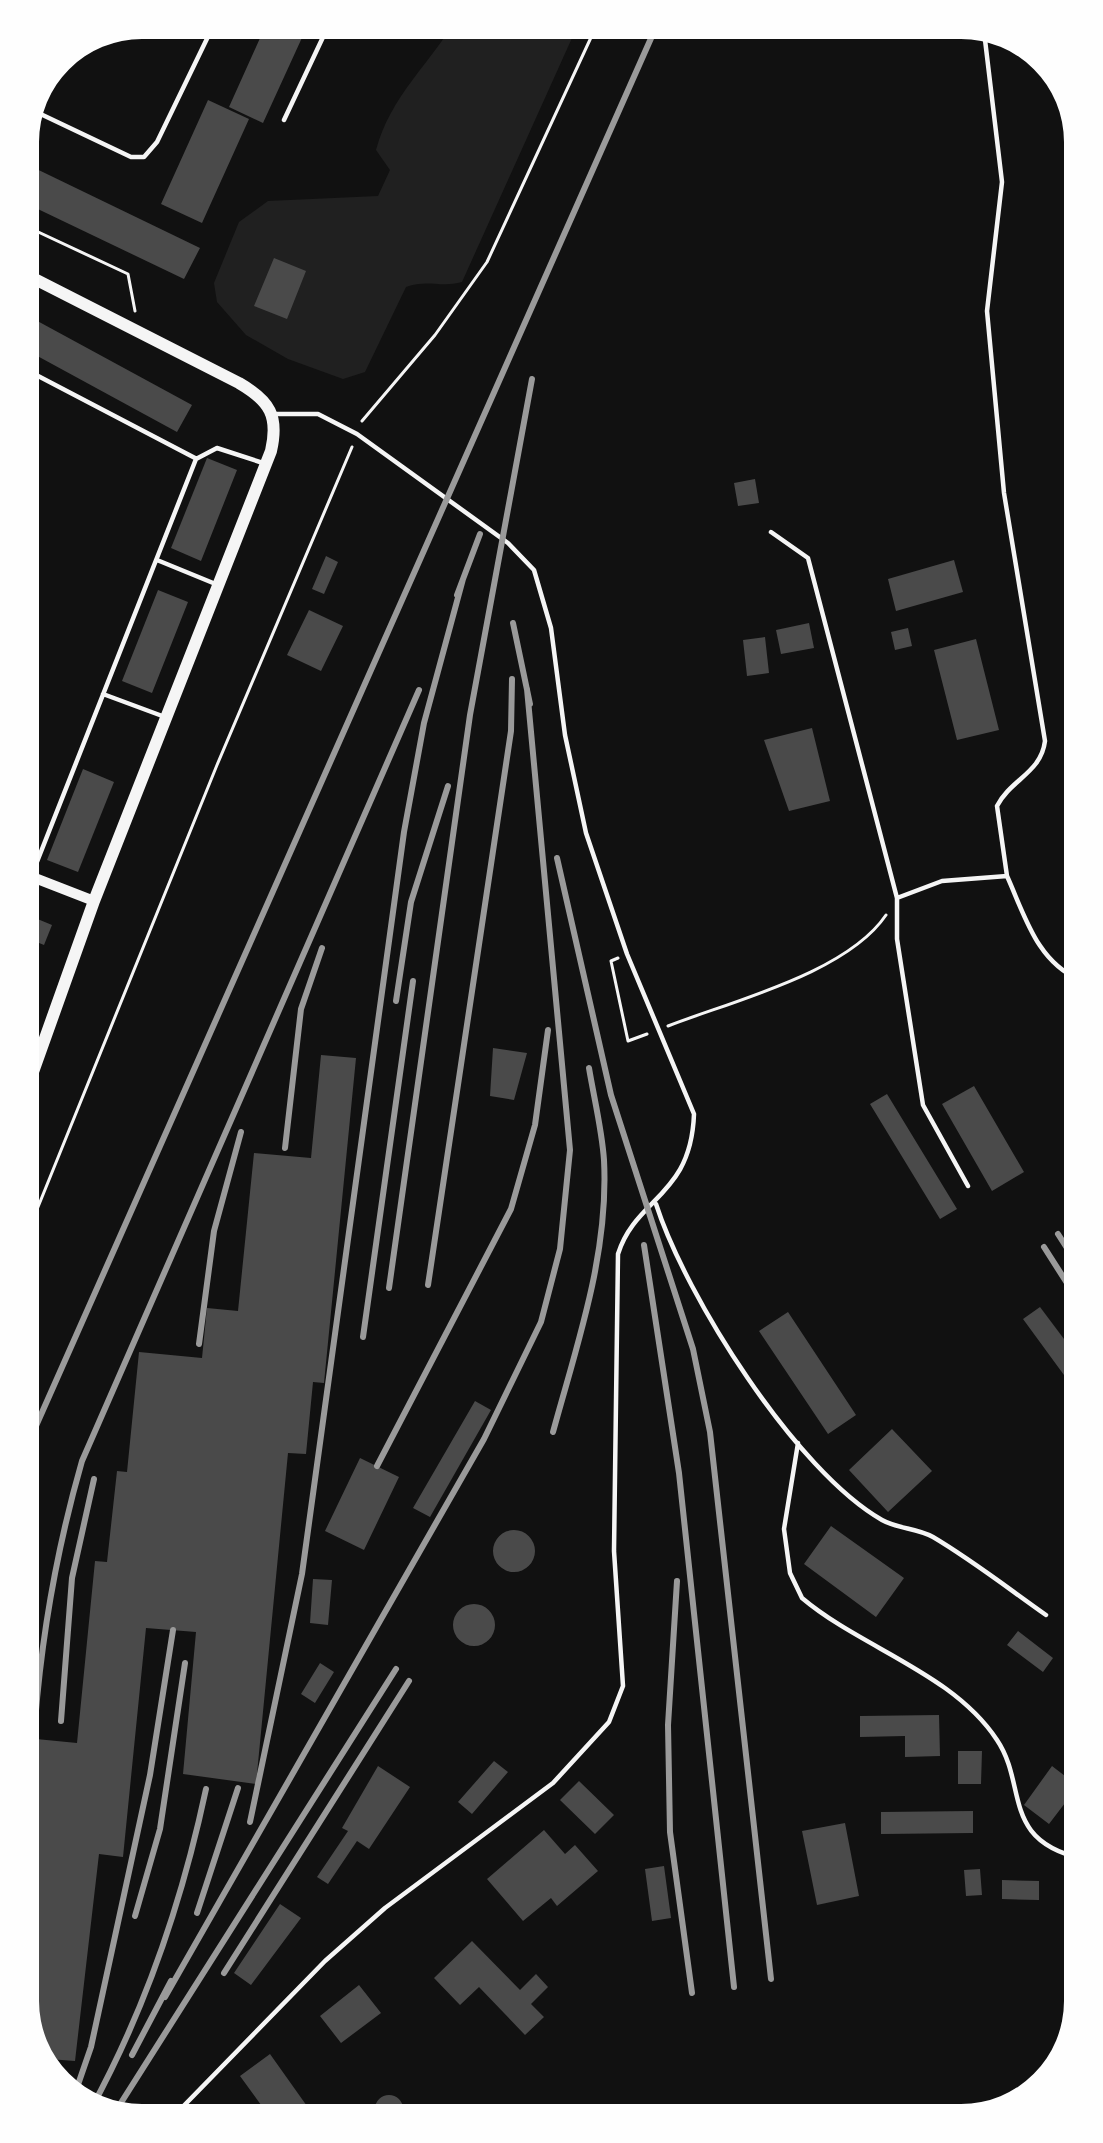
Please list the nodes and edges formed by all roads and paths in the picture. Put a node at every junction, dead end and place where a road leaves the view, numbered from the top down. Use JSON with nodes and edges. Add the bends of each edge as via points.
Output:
{"nodes":[{"id":1,"x":207,"y":39,"type":"edge"},
{"id":2,"x":322,"y":39,"type":"edge"},
{"id":3,"x":590,"y":39,"type":"edge"},
{"id":4,"x":985,"y":42,"type":"edge"},
{"id":5,"x":42,"y":115,"type":"edge"},
{"id":6,"x":284,"y":120,"type":"dead end"},
{"id":7,"x":39,"y":232,"type":"edge"},
{"id":8,"x":39,"y":281,"type":"edge"},
{"id":9,"x":135,"y":313,"type":"dead end"},
{"id":10,"x":39,"y":377,"type":"edge"},
{"id":11,"x":274,"y":414,"type":"junction"},
{"id":12,"x":362,"y":422,"type":"dead end"},
{"id":13,"x":357,"y":434,"type":"junction"},
{"id":14,"x":196,"y":459,"type":"junction"},
{"id":15,"x":266,"y":464,"type":"junction"},
{"id":16,"x":771,"y":532,"type":"dead end"},
{"id":17,"x":157,"y":560,"type":"junction"},
{"id":18,"x":218,"y":585,"type":"junction"},
{"id":19,"x":103,"y":694,"type":"junction"},
{"id":20,"x":166,"y":718,"type":"junction"},
{"id":21,"x":39,"y":844,"type":"edge"},
{"id":22,"x":1007,"y":876,"type":"junction"},
{"id":23,"x":39,"y":880,"type":"edge"},
{"id":24,"x":897,"y":898,"type":"junction"},
{"id":25,"x":94,"y":901,"type":"junction"},
{"id":26,"x":611,"y":961,"type":"dead end"},
{"id":27,"x":1064,"y":974,"type":"edge"},
{"id":28,"x":39,"y":1055,"type":"edge"},
{"id":29,"x":968,"y":1186,"type":"dead end"},
{"id":30,"x":656,"y":1204,"type":"junction"},
{"id":31,"x":39,"y":1205,"type":"edge"},
{"id":32,"x":798,"y":1443,"type":"junction"},
{"id":33,"x":1046,"y":1615,"type":"dead end"},
{"id":34,"x":1064,"y":1852,"type":"edge"},
{"id":35,"x":186,"y":2104,"type":"edge"}],
"edges":[{"from":1,"to":5,"type":"lane","via":[[144,157]]},
{"from":2,"to":6,"type":"lane"},
{"from":3,"to":12,"type":"path","via":[[487,262]]},
{"from":4,"to":22,"type":"lane","via":[[1002,182],[987,311],[1004,493],[1045,741],[1036,767],[997,806]]},
{"from":7,"to":9,"type":"path","via":[[128,274]]},
{"from":8,"to":11,"type":"street","via":[[239,383]]},
{"from":10,"to":14,"type":"lane"},
{"from":11,"to":13,"type":"lane","via":[[318,414]]},
{"from":11,"to":15,"type":"street"},
{"from":13,"to":30,"type":"lane","via":[[534,570],[586,833],[694,1114],[686,1160]]},
{"from":13,"to":31,"type":"path"},
{"from":14,"to":15,"type":"lane","via":[[217,448]]},
{"from":14,"to":17,"type":"lane"},
{"from":15,"to":18,"type":"street"},
{"from":16,"to":24,"type":"lane","via":[[808,558]]},
{"from":17,"to":18,"type":"lane"},
{"from":17,"to":19,"type":"lane"},
{"from":18,"to":20,"type":"street"},
{"from":19,"to":20,"type":"lane"},
{"from":19,"to":21,"type":"lane"},
{"from":20,"to":25,"type":"street"},
{"from":22,"to":24,"type":"lane","via":[[942,881]]},
{"from":22,"to":27,"type":"lane","via":[[1036,943]]},
{"from":23,"to":25,"type":"street"},
{"from":24,"to":26,"type":"path","via":[[874,932],[798,976],[628,1041]]},
{"from":24,"to":29,"type":"lane","via":[[923,1106]]},
{"from":25,"to":28,"type":"street"},
{"from":30,"to":32,"type":"lane","via":[[701,1301]]},
{"from":30,"to":35,"type":"lane","via":[[626,1230],[618,1254],[614,1551],[623,1686],[609,1722],[553,1783],[325,1961]]},
{"from":32,"to":33,"type":"lane","via":[[879,1519],[934,1538]]},
{"from":32,"to":34,"type":"lane","via":[[784,1529],[802,1598],[976,1716],[1005,1755],[1021,1817]]}]}
